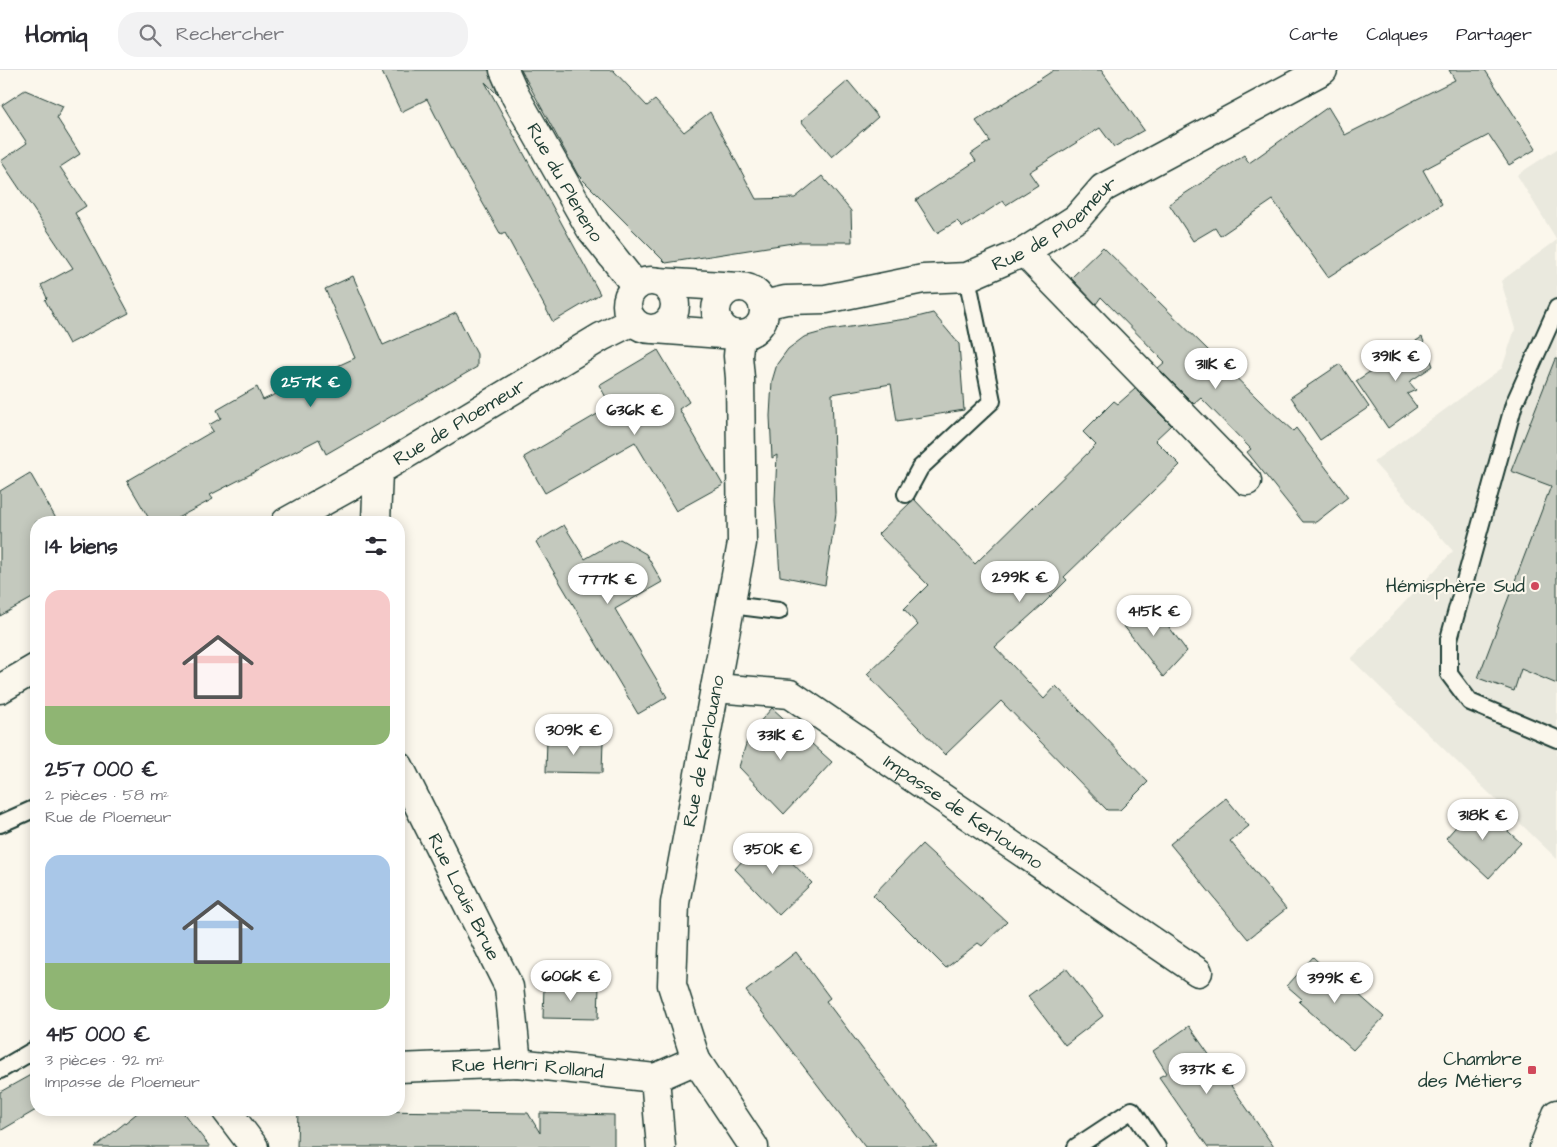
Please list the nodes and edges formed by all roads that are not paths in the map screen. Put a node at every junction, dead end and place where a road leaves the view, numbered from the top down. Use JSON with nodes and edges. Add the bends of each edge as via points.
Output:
{"nodes":[{"id":1,"x":504,"y":70,"type":"edge"},
{"id":2,"x":1318,"y":71,"type":"edge"},
{"id":3,"x":1024,"y":252,"type":"junction"},
{"id":4,"x":967,"y":277,"type":"junction"},
{"id":5,"x":647,"y":284,"type":"junction"},
{"id":6,"x":738,"y":287,"type":"junction"},
{"id":7,"x":763,"y":305,"type":"junction"},
{"id":8,"x":1557,"y":308,"type":"edge"},
{"id":9,"x":644,"y":325,"type":"junction"},
{"id":10,"x":738,"y":335,"type":"junction"},
{"id":11,"x":378,"y":471,"type":"junction"},
{"id":12,"x":1247,"y":482,"type":"dead end"},
{"id":13,"x":906,"y":494,"type":"dead end"},
{"id":14,"x":297,"y":516,"type":"edge"},
{"id":15,"x":376,"y":516,"type":"edge"},
{"id":16,"x":731,"y":605,"type":"junction"},
{"id":17,"x":779,"y":611,"type":"dead end"},
{"id":18,"x":30,"y":672,"type":"edge"},
{"id":19,"x":715,"y":688,"type":"junction"},
{"id":20,"x":0,"y":689,"type":"edge"},
{"id":21,"x":1557,"y":739,"type":"edge"},
{"id":22,"x":405,"y":778,"type":"edge"},
{"id":23,"x":30,"y":811,"type":"edge"},
{"id":24,"x":0,"y":824,"type":"edge"},
{"id":25,"x":1198,"y":972,"type":"dead end"},
{"id":26,"x":30,"y":1053,"type":"edge"},
{"id":27,"x":696,"y":1060,"type":"junction"},
{"id":28,"x":517,"y":1063,"type":"junction"},
{"id":29,"x":405,"y":1068,"type":"edge"},
{"id":30,"x":0,"y":1070,"type":"edge"},
{"id":31,"x":655,"y":1078,"type":"junction"},
{"id":32,"x":1557,"y":1114,"type":"edge"},
{"id":33,"x":231,"y":1116,"type":"edge"},
{"id":34,"x":254,"y":1147,"type":"edge"},
{"id":35,"x":661,"y":1147,"type":"edge"},
{"id":36,"x":754,"y":1147,"type":"edge"},
{"id":37,"x":1076,"y":1147,"type":"edge"},
{"id":38,"x":1157,"y":1147,"type":"edge"},
{"id":39,"x":1544,"y":1147,"type":"edge"}],
"edges":[{"from":1,"to":5,"type":"street","name":"Rue du Pleneno","via":[[590,228]]},
{"from":2,"to":3,"type":"street","name":"Rue de Ploemeur","via":[[1103,188],[1077,218]]},
{"from":3,"to":4,"type":"street","name":"Rue de Ploemeur"},
{"from":3,"to":12,"type":"street"},
{"from":4,"to":7,"type":"street","name":"Rue de Ploemeur","via":[[923,280],[826,299],[786,300]]},
{"from":4,"to":13,"type":"lane","via":[[992,401],[920,468]]},
{"from":5,"to":6,"type":"street"},
{"from":5,"to":9,"type":"street","via":[[628,299],[627,307]]},
{"from":5,"to":9,"type":"street","via":[[671,291],[675,306],[669,321]]},
{"from":6,"to":7,"type":"street","via":[[753,292]]},
{"from":6,"to":10,"type":"street","via":[[724,293],[716,310],[717,321],[728,332]]},
{"from":7,"to":10,"type":"street","via":[[762,321],[757,327]]},
{"from":8,"to":21,"type":"lane","via":[[1514,404],[1449,639],[1449,674],[1470,702]]},
{"from":9,"to":10,"type":"street"},
{"from":9,"to":11,"type":"street","name":"Rue de Ploemeur","via":[[601,337]]},
{"from":10,"to":16,"type":"street","name":"Rue de Kerlouano","via":[[742,543]]},
{"from":11,"to":14,"type":"street","name":"Rue de Ploemeur"},
{"from":11,"to":15,"type":"street"},
{"from":16,"to":17,"type":"lane"},
{"from":16,"to":19,"type":"street","name":"Rue de Kerlouano"},
{"from":18,"to":20,"type":"street"},
{"from":19,"to":25,"type":"street","name":"Impasse de Kerlouano","via":[[790,694]]},
{"from":19,"to":27,"type":"street","name":"Rue de Kerlouano","via":[[675,903],[672,985]]},
{"from":22,"to":28,"type":"street","name":"Rue Louis Brue","via":[[509,987]]},
{"from":23,"to":24,"type":"lane"},
{"from":26,"to":30,"type":"lane"},
{"from":27,"to":31,"type":"street","name":"Rue Henri Rolland"},
{"from":27,"to":36,"type":"street","name":"Rue de Kerlouano"},
{"from":28,"to":29,"type":"street","name":"Rue Henri Rolland"},
{"from":28,"to":31,"type":"street","name":"Rue Henri Rolland"},
{"from":31,"to":35,"type":"street"},
{"from":32,"to":39,"type":"street"},
{"from":33,"to":34,"type":"street"},
{"from":37,"to":38,"type":"lane","via":[[1132,1110]]}]}
